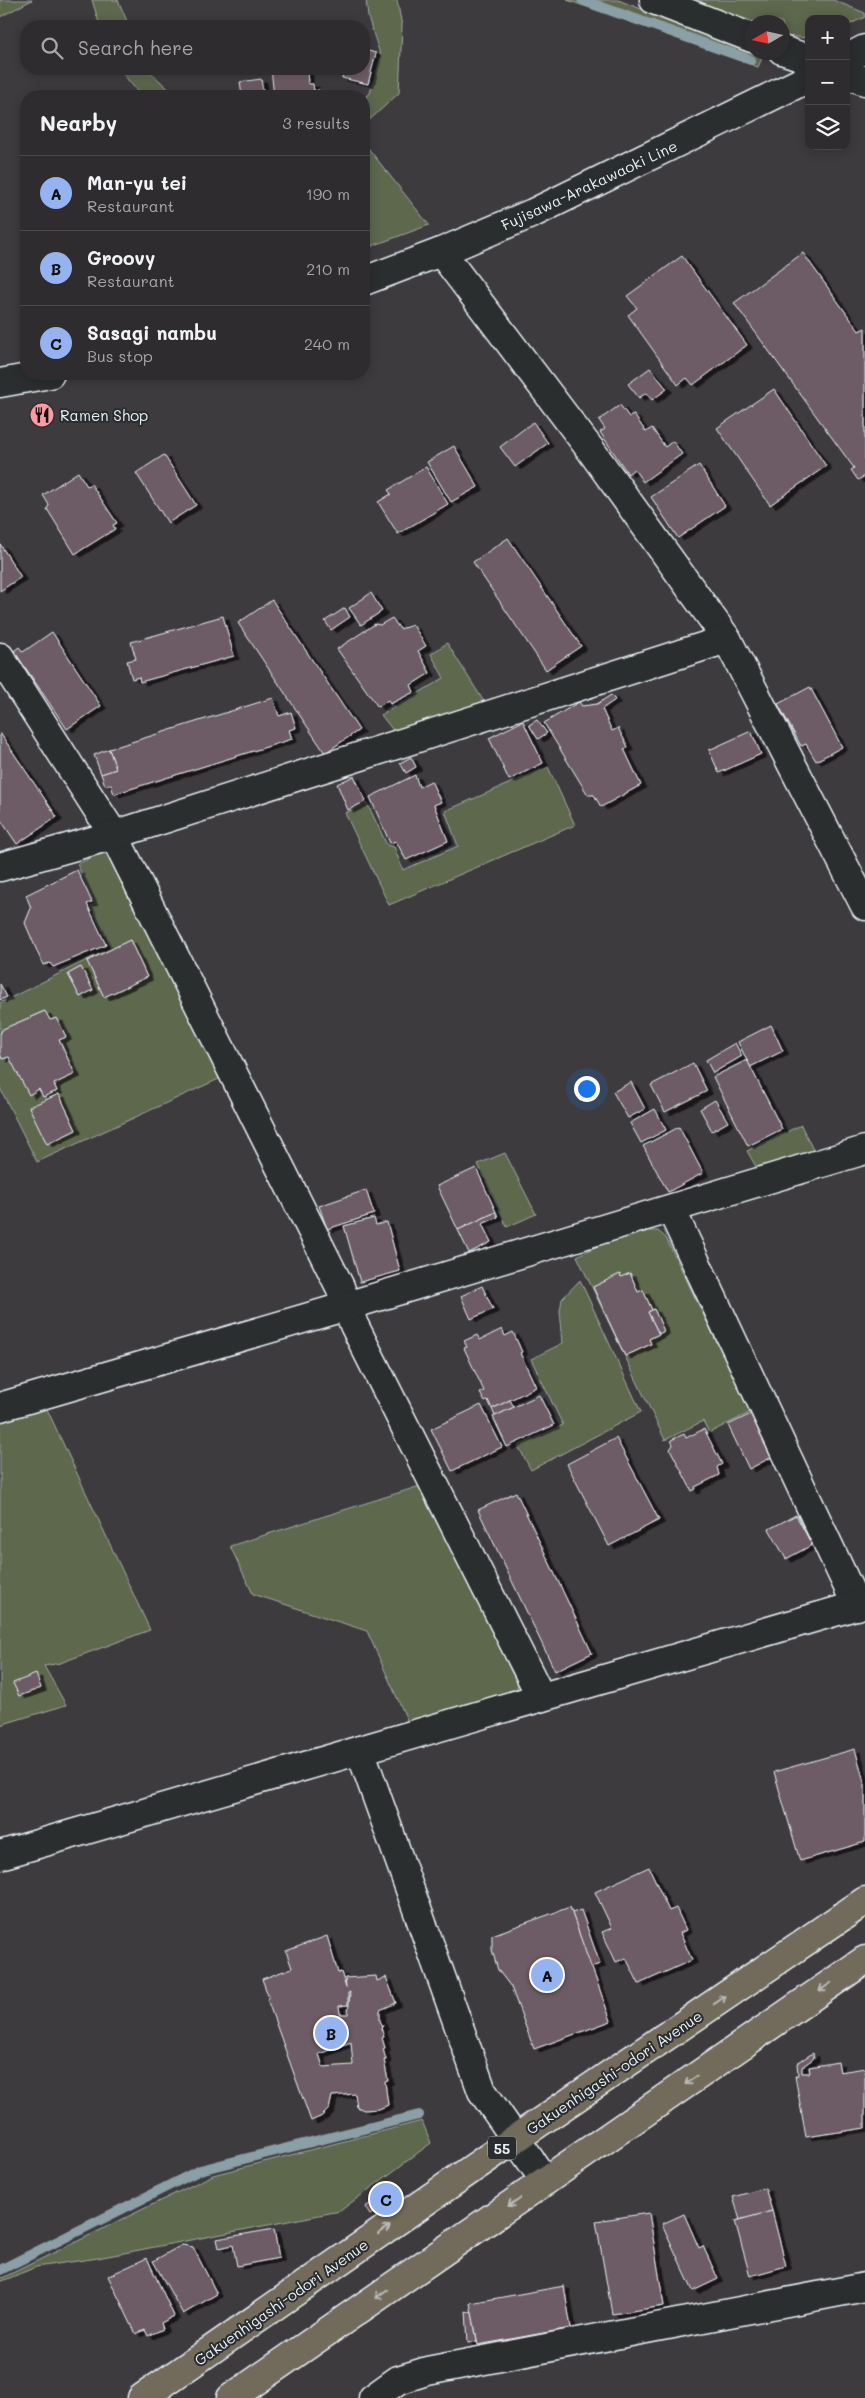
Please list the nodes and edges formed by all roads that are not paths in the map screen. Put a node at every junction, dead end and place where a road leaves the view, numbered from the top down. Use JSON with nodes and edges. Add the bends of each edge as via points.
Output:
{"nodes":[{"id":1,"x":654,"y":0,"type":"edge"},
{"id":2,"x":745,"y":35,"type":"edge"},
{"id":3,"x":865,"y":49,"type":"edge"},
{"id":4,"x":790,"y":53,"type":"edge"},
{"id":5,"x":850,"y":57,"type":"edge"},
{"id":6,"x":805,"y":58,"type":"edge"},
{"id":7,"x":850,"y":76,"type":"edge"},
{"id":8,"x":805,"y":80,"type":"edge"},
{"id":9,"x":865,"y":82,"type":"edge"},
{"id":10,"x":441,"y":252,"type":"junction"},
{"id":11,"x":370,"y":279,"type":"edge"},
{"id":12,"x":20,"y":379,"type":"edge"},
{"id":13,"x":0,"y":383,"type":"edge"},
{"id":14,"x":727,"y":640,"type":"junction"},
{"id":15,"x":0,"y":657,"type":"edge"},
{"id":16,"x":114,"y":835,"type":"junction"},
{"id":17,"x":0,"y":868,"type":"edge"},
{"id":18,"x":865,"y":906,"type":"edge"},
{"id":19,"x":865,"y":1150,"type":"edge"},
{"id":20,"x":671,"y":1209,"type":"junction"},
{"id":21,"x":347,"y":1306,"type":"junction"},
{"id":22,"x":0,"y":1406,"type":"edge"},
{"id":23,"x":861,"y":1605,"type":"edge"},
{"id":24,"x":541,"y":1697,"type":"junction"},
{"id":25,"x":360,"y":1750,"type":"junction"},
{"id":26,"x":0,"y":1855,"type":"edge"},
{"id":27,"x":865,"y":1901,"type":"edge"},
{"id":28,"x":865,"y":1960,"type":"edge"},
{"id":29,"x":515,"y":2139,"type":"junction"},
{"id":30,"x":545,"y":2181,"type":"junction"},
{"id":31,"x":865,"y":2287,"type":"edge"},
{"id":32,"x":404,"y":2389,"type":"edge"},
{"id":33,"x":142,"y":2398,"type":"edge"},
{"id":34,"x":231,"y":2398,"type":"edge"},
{"id":35,"x":373,"y":2398,"type":"edge"}],
"edges":[{"from":1,"to":2,"type":"street"},
{"from":3,"to":5,"type":"street"},
{"from":4,"to":6,"type":"street"},
{"from":7,"to":9,"type":"street"},
{"from":8,"to":10,"type":"street","name":"Fujisawa-Arakawaoki Line","via":[[622,171]]},
{"from":10,"to":11,"type":"street","name":"Fujisawa-Arakawaoki Line"},
{"from":10,"to":14,"type":"street","via":[[586,444]]},
{"from":12,"to":13,"type":"street"},
{"from":14,"to":16,"type":"street"},
{"from":14,"to":18,"type":"street"},
{"from":15,"to":16,"type":"street"},
{"from":16,"to":17,"type":"street"},
{"from":16,"to":21,"type":"street"},
{"from":19,"to":20,"type":"street"},
{"from":20,"to":21,"type":"street"},
{"from":20,"to":23,"type":"street"},
{"from":21,"to":22,"type":"street"},
{"from":21,"to":24,"type":"street"},
{"from":23,"to":24,"type":"street"},
{"from":24,"to":25,"type":"street"},
{"from":25,"to":26,"type":"street"},
{"from":25,"to":29,"type":"street","via":[[482,2091]]},
{"from":29,"to":27,"type":"main road","name":"Gakuenhigashi-odori Avenue","number":"55","one_way":true},
{"from":28,"to":30,"type":"main road","one_way":true},
{"from":29,"to":30,"type":"street"},
{"from":33,"to":29,"type":"main road","name":"Gakuenhigashi-odori Avenue","number":"55","one_way":true},
{"from":30,"to":34,"type":"main road","one_way":true},
{"from":31,"to":32,"type":"street","via":[[427,2371]]},
{"from":32,"to":35,"type":"street"}]}
